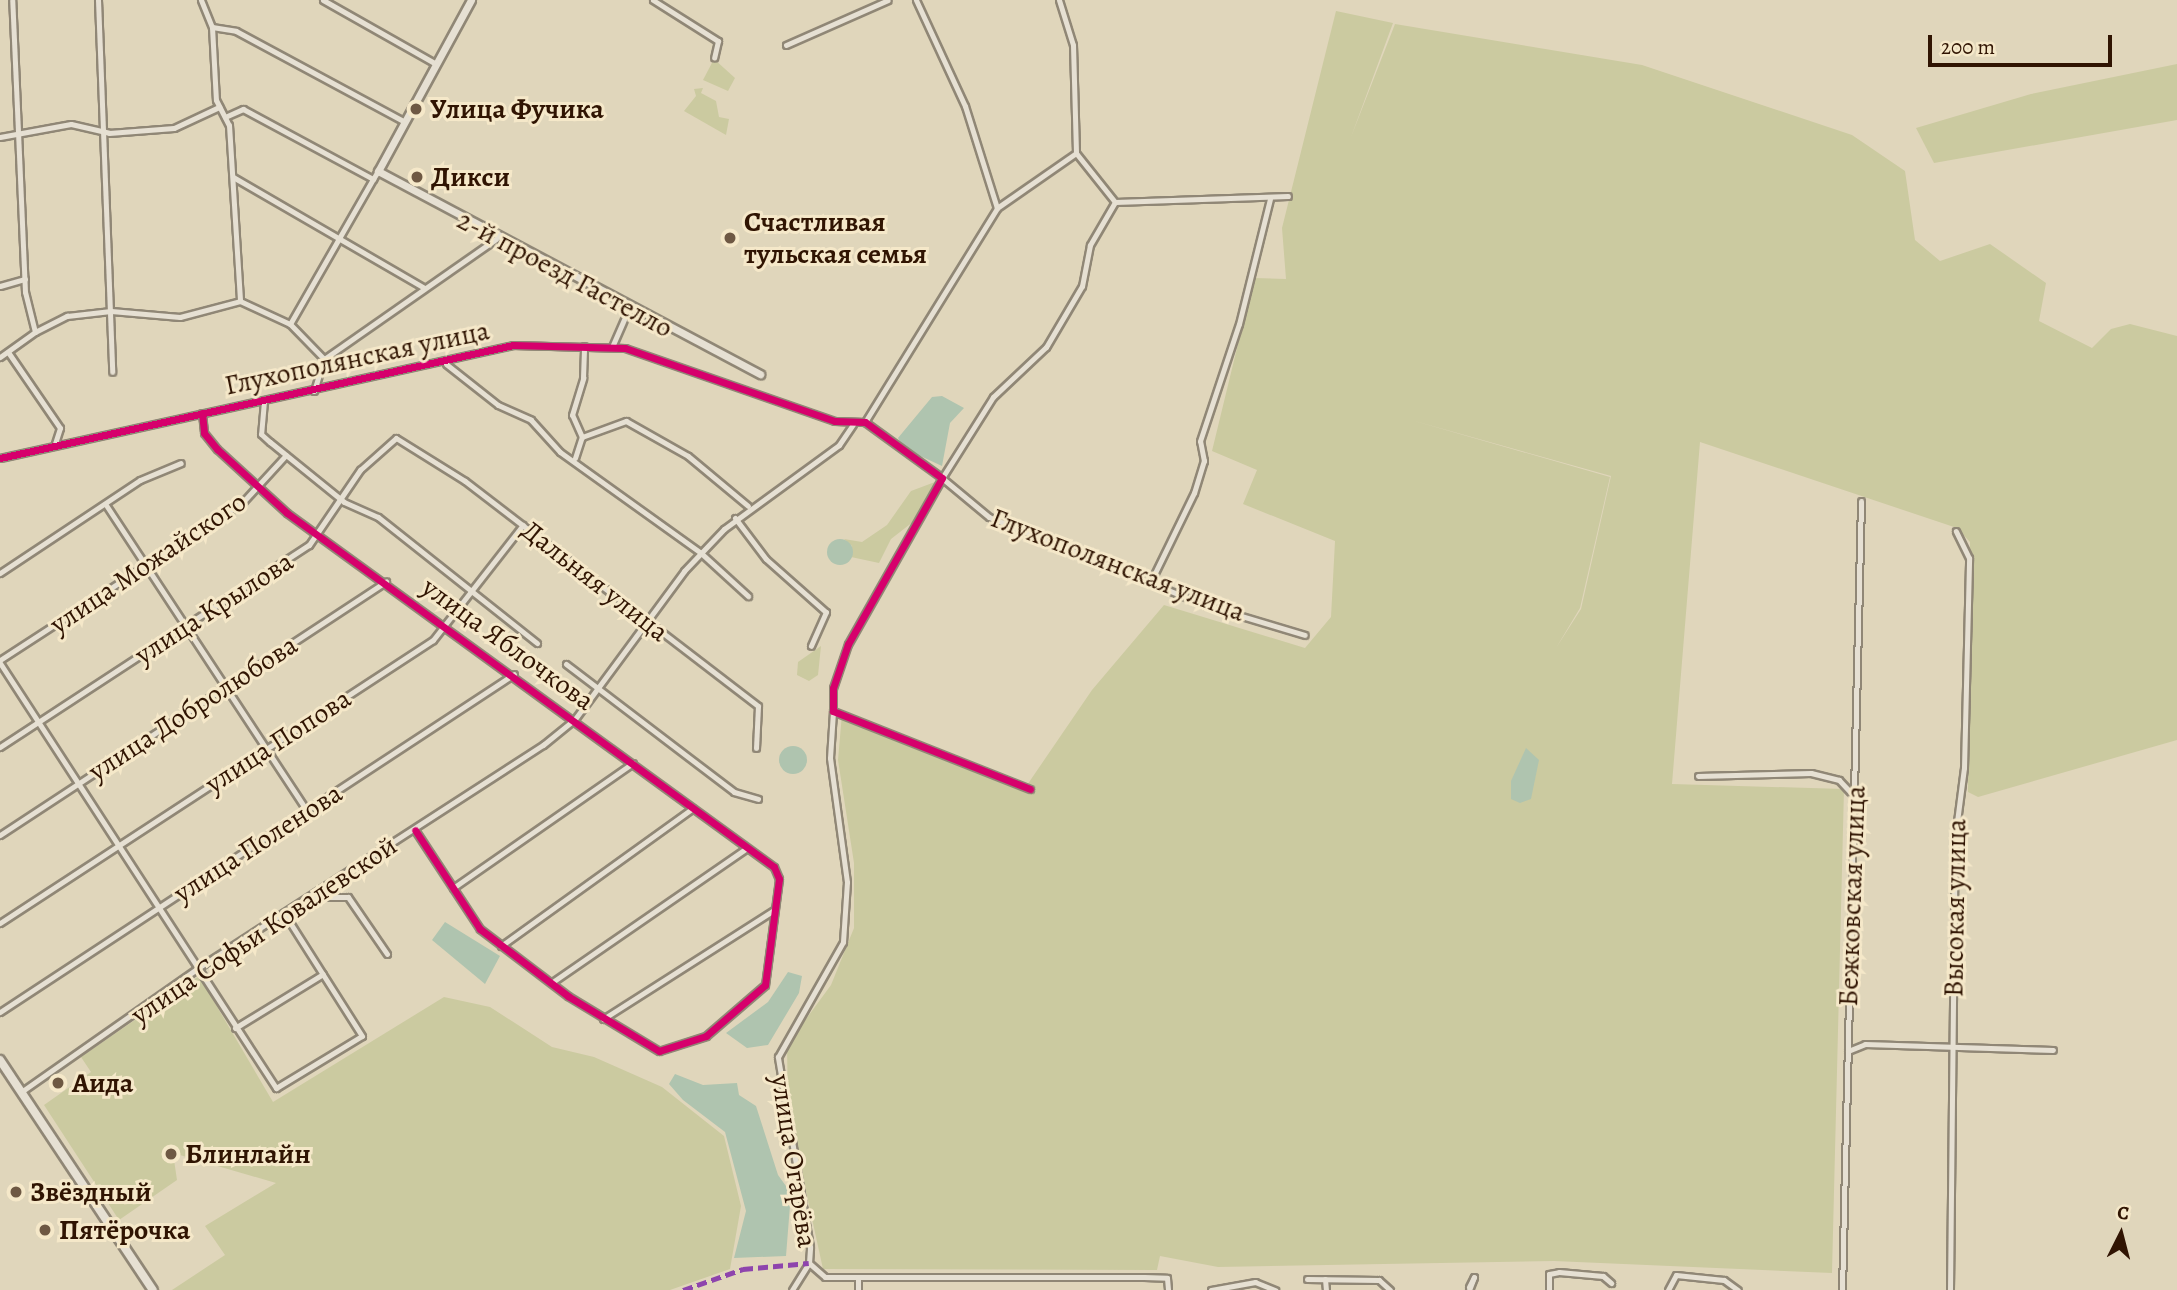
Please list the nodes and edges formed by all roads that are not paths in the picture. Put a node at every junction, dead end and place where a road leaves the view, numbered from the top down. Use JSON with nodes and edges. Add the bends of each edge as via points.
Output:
{"nodes":[{"id":1,"x":12,"y":0,"type":"edge"},
{"id":2,"x":98,"y":0,"type":"edge"},
{"id":3,"x":201,"y":0,"type":"edge"},
{"id":4,"x":323,"y":0,"type":"edge"},
{"id":5,"x":653,"y":0,"type":"edge"},
{"id":6,"x":888,"y":0,"type":"edge"},
{"id":7,"x":916,"y":0,"type":"edge"},
{"id":8,"x":1059,"y":0,"type":"edge"},
{"id":9,"x":468,"y":1,"type":"edge"},
{"id":10,"x":212,"y":27,"type":"junction"},
{"id":11,"x":786,"y":45,"type":"dead end"},
{"id":12,"x":714,"y":58,"type":"dead end"},
{"id":13,"x":436,"y":64,"type":"junction"},
{"id":14,"x":219,"y":107,"type":"junction"},
{"id":15,"x":225,"y":117,"type":"junction"},
{"id":16,"x":405,"y":122,"type":"junction"},
{"id":17,"x":100,"y":130,"type":"junction"},
{"id":18,"x":19,"y":135,"type":"junction"},
{"id":19,"x":0,"y":137,"type":"edge"},
{"id":20,"x":1076,"y":151,"type":"junction"},
{"id":21,"x":378,"y":171,"type":"junction"},
{"id":22,"x":233,"y":177,"type":"junction"},
{"id":23,"x":373,"y":178,"type":"junction"},
{"id":24,"x":1288,"y":196,"type":"dead end"},
{"id":25,"x":1270,"y":199,"type":"junction"},
{"id":26,"x":1115,"y":202,"type":"junction"},
{"id":27,"x":997,"y":208,"type":"junction"},
{"id":28,"x":339,"y":235,"type":"junction"},
{"id":29,"x":496,"y":239,"type":"junction"},
{"id":30,"x":25,"y":279,"type":"junction"},
{"id":31,"x":0,"y":286,"type":"edge"},
{"id":32,"x":423,"y":286,"type":"junction"},
{"id":33,"x":240,"y":301,"type":"junction"},
{"id":34,"x":628,"y":308,"type":"junction"},
{"id":35,"x":111,"y":311,"type":"junction"},
{"id":36,"x":290,"y":324,"type":"junction"},
{"id":37,"x":35,"y":332,"type":"junction"},
{"id":38,"x":584,"y":346,"type":"junction"},
{"id":39,"x":612,"y":347,"type":"junction"},
{"id":40,"x":8,"y":352,"type":"junction"},
{"id":41,"x":0,"y":357,"type":"edge"},
{"id":42,"x":324,"y":359,"type":"junction"},
{"id":43,"x":446,"y":365,"type":"junction"},
{"id":44,"x":112,"y":372,"type":"dead end"},
{"id":45,"x":760,"y":374,"type":"dead end"},
{"id":46,"x":314,"y":391,"type":"junction"},
{"id":47,"x":264,"y":401,"type":"junction"},
{"id":48,"x":202,"y":414,"type":"junction"},
{"id":49,"x":865,"y":422,"type":"junction"},
{"id":50,"x":853,"y":424,"type":"junction"},
{"id":51,"x":582,"y":437,"type":"junction"},
{"id":52,"x":396,"y":438,"type":"joint"},
{"id":53,"x":55,"y":443,"type":"junction"},
{"id":54,"x":286,"y":456,"type":"junction"},
{"id":55,"x":0,"y":457,"type":"edge"},
{"id":56,"x":575,"y":458,"type":"junction"},
{"id":57,"x":181,"y":463,"type":"dead end"},
{"id":58,"x":942,"y":478,"type":"junction"},
{"id":59,"x":260,"y":488,"type":"junction"},
{"id":60,"x":1861,"y":501,"type":"dead end"},
{"id":61,"x":344,"y":502,"type":"junction"},
{"id":62,"x":106,"y":505,"type":"junction"},
{"id":63,"x":748,"y":506,"type":"junction"},
{"id":64,"x":735,"y":518,"type":"junction"},
{"id":65,"x":523,"y":525,"type":"junction"},
{"id":66,"x":1956,"y":531,"type":"dead end"},
{"id":67,"x":321,"y":533,"type":"junction"},
{"id":68,"x":701,"y":553,"type":"junction"},
{"id":69,"x":147,"y":565,"type":"junction"},
{"id":70,"x":0,"y":573,"type":"edge"},
{"id":71,"x":1152,"y":579,"type":"junction"},
{"id":72,"x":386,"y":581,"type":"junction"},
{"id":73,"x":470,"y":596,"type":"junction"},
{"id":74,"x":748,"y":596,"type":"dead end"},
{"id":75,"x":648,"y":621,"type":"junction"},
{"id":76,"x":446,"y":625,"type":"junction"},
{"id":77,"x":188,"y":626,"type":"junction"},
{"id":78,"x":1305,"y":635,"type":"dead end"},
{"id":79,"x":537,"y":643,"type":"dead end"},
{"id":80,"x":811,"y":646,"type":"dead end"},
{"id":81,"x":0,"y":662,"type":"edge"},
{"id":82,"x":566,"y":664,"type":"dead end"},
{"id":83,"x":514,"y":674,"type":"junction"},
{"id":84,"x":226,"y":686,"type":"junction"},
{"id":85,"x":597,"y":687,"type":"junction"},
{"id":86,"x":833,"y":711,"type":"junction"},
{"id":87,"x":575,"y":719,"type":"junction"},
{"id":88,"x":39,"y":720,"type":"junction"},
{"id":89,"x":0,"y":747,"type":"edge"},
{"id":90,"x":756,"y":748,"type":"dead end"},
{"id":91,"x":265,"y":750,"type":"junction"},
{"id":92,"x":633,"y":762,"type":"junction"},
{"id":93,"x":1698,"y":776,"type":"dead end"},
{"id":94,"x":79,"y":783,"type":"junction"},
{"id":95,"x":1030,"y":789,"type":"dead end"},
{"id":96,"x":1855,"y":797,"type":"junction"},
{"id":97,"x":758,"y":799,"type":"dead end"},
{"id":98,"x":693,"y":808,"type":"junction"},
{"id":99,"x":308,"y":813,"type":"junction"},
{"id":100,"x":415,"y":830,"type":"junction"},
{"id":101,"x":0,"y":835,"type":"edge"},
{"id":102,"x":119,"y":845,"type":"junction"},
{"id":103,"x":747,"y":848,"type":"junction"},
{"id":104,"x":453,"y":888,"type":"junction"},
{"id":105,"x":309,"y":897,"type":"junction"},
{"id":106,"x":160,"y":907,"type":"junction"},
{"id":107,"x":774,"y":910,"type":"junction"},
{"id":108,"x":284,"y":914,"type":"junction"},
{"id":109,"x":0,"y":923,"type":"edge"},
{"id":110,"x":500,"y":946,"type":"junction"},
{"id":111,"x":387,"y":954,"type":"dead end"},
{"id":112,"x":198,"y":968,"type":"junction"},
{"id":113,"x":323,"y":974,"type":"junction"},
{"id":114,"x":554,"y":981,"type":"junction"},
{"id":115,"x":0,"y":1012,"type":"edge"},
{"id":116,"x":603,"y":1019,"type":"junction"},
{"id":117,"x":236,"y":1028,"type":"junction"},
{"id":118,"x":1953,"y":1047,"type":"junction"},
{"id":119,"x":2053,"y":1050,"type":"dead end"},
{"id":120,"x":1848,"y":1051,"type":"junction"},
{"id":121,"x":0,"y":1060,"type":"edge"},
{"id":122,"x":21,"y":1092,"type":"junction"},
{"id":123,"x":809,"y":1264,"type":"junction"},
{"id":124,"x":858,"y":1278,"type":"junction"},
{"id":125,"x":936,"y":1279,"type":"junction"},
{"id":126,"x":1307,"y":1279,"type":"dead end"},
{"id":127,"x":1325,"y":1279,"type":"junction"},
{"id":128,"x":1469,"y":1279,"type":"dead end"},
{"id":129,"x":1013,"y":1280,"type":"junction"},
{"id":130,"x":1084,"y":1280,"type":"junction"},
{"id":131,"x":1275,"y":1288,"type":"edge"},
{"id":132,"x":1211,"y":1289,"type":"edge"},
{"id":133,"x":1469,"y":1289,"type":"edge"},
{"id":134,"x":1734,"y":1289,"type":"edge"},
{"id":135,"x":153,"y":1290,"type":"edge"},
{"id":136,"x":792,"y":1290,"type":"edge"},
{"id":137,"x":858,"y":1290,"type":"edge"},
{"id":138,"x":936,"y":1290,"type":"edge"},
{"id":139,"x":1013,"y":1290,"type":"edge"},
{"id":140,"x":1084,"y":1290,"type":"edge"},
{"id":141,"x":1168,"y":1290,"type":"edge"},
{"id":142,"x":1326,"y":1290,"type":"edge"},
{"id":143,"x":1390,"y":1290,"type":"edge"},
{"id":144,"x":1549,"y":1290,"type":"edge"},
{"id":145,"x":1610,"y":1290,"type":"edge"},
{"id":146,"x":1668,"y":1290,"type":"edge"},
{"id":147,"x":1842,"y":1290,"type":"edge"},
{"id":148,"x":1950,"y":1290,"type":"edge"}],
"edges":[{"from":1,"to":18,"type":"street"},
{"from":2,"to":17,"type":"street"},
{"from":3,"to":10,"type":"street"},
{"from":4,"to":13,"type":"street"},
{"from":5,"to":12,"type":"street","via":[[718,41]]},
{"from":6,"to":11,"type":"street"},
{"from":7,"to":27,"type":"street","via":[[965,106]]},
{"from":8,"to":20,"type":"street","via":[[1073,45]]},
{"from":9,"to":13,"type":"street"},
{"from":10,"to":14,"type":"street"},
{"from":10,"to":16,"type":"street","via":[[236,30]]},
{"from":13,"to":16,"type":"street"},
{"from":14,"to":15,"type":"street"},
{"from":14,"to":17,"type":"street","via":[[174,128]]},
{"from":15,"to":22,"type":"street"},
{"from":15,"to":23,"type":"street","via":[[243,109]]},
{"from":16,"to":21,"type":"street"},
{"from":17,"to":18,"type":"street","via":[[71,124]]},
{"from":17,"to":35,"type":"street"},
{"from":18,"to":19,"type":"street"},
{"from":18,"to":30,"type":"street"},
{"from":20,"to":26,"type":"street"},
{"from":20,"to":27,"type":"street"},
{"from":21,"to":23,"type":"street"},
{"from":21,"to":29,"type":"street","name":"2-й проезд Гастелло"},
{"from":22,"to":28,"type":"street"},
{"from":22,"to":33,"type":"street"},
{"from":23,"to":28,"type":"street"},
{"from":24,"to":25,"type":"street"},
{"from":25,"to":26,"type":"street"},
{"from":25,"to":71,"type":"street","via":[[1239,324],[1200,441],[1204,461]]},
{"from":26,"to":58,"type":"street","name":"улица Огарёва","via":[[1090,245],[1082,286],[1046,347],[993,397]]},
{"from":27,"to":49,"type":"street"},
{"from":28,"to":32,"type":"street"},
{"from":28,"to":36,"type":"street"},
{"from":29,"to":32,"type":"street"},
{"from":29,"to":34,"type":"street","name":"2-й проезд Гастелло"},
{"from":30,"to":31,"type":"street"},
{"from":30,"to":37,"type":"street"},
{"from":32,"to":42,"type":"street"},
{"from":33,"to":35,"type":"street","via":[[180,317]]},
{"from":33,"to":36,"type":"street"},
{"from":34,"to":39,"type":"street"},
{"from":34,"to":45,"type":"street","name":"2-й проезд Гастелло"},
{"from":35,"to":37,"type":"street","via":[[67,316]]},
{"from":35,"to":44,"type":"street"},
{"from":36,"to":42,"type":"street"},
{"from":37,"to":40,"type":"street"},
{"from":38,"to":39,"type":"street","name":"Глухополянская улица"},
{"from":38,"to":43,"type":"street","name":"Глухополянская улица","via":[[513,345]]},
{"from":38,"to":51,"type":"street","via":[[583,378],[572,415]]},
{"from":39,"to":50,"type":"street","name":"Глухополянская улица"},
{"from":40,"to":41,"type":"street"},
{"from":40,"to":53,"type":"street","via":[[60,428]]},
{"from":42,"to":46,"type":"street"},
{"from":43,"to":46,"type":"street","name":"Глухополянская улица"},
{"from":43,"to":56,"type":"street"},
{"from":46,"to":47,"type":"street","name":"Глухополянская улица"},
{"from":47,"to":48,"type":"street","name":"Глухополянская улица"},
{"from":47,"to":54,"type":"street","name":"улица Яблочкова","via":[[261,434]]},
{"from":48,"to":53,"type":"street","name":"Глухополянская улица"},
{"from":48,"to":59,"type":"street","name":"улица Яблочкова","via":[[204,433]]},
{"from":49,"to":50,"type":"street","name":"Глухополянская улица"},
{"from":49,"to":58,"type":"street","via":[[938,470]]},
{"from":50,"to":63,"type":"street","via":[[839,445]]},
{"from":51,"to":56,"type":"street"},
{"from":51,"to":63,"type":"street","via":[[626,421],[688,456]]},
{"from":52,"to":61,"type":"street","name":"улица Крылова","via":[[360,470]]},
{"from":52,"to":65,"type":"street","name":"Дальняя улица","via":[[410,441]]},
{"from":53,"to":55,"type":"street","name":"Глухополянская улица"},
{"from":54,"to":59,"type":"street","name":"улица Можайского"},
{"from":54,"to":61,"type":"street","name":"улица Яблочкова"},
{"from":56,"to":68,"type":"street"},
{"from":57,"to":62,"type":"street"},
{"from":58,"to":71,"type":"street","name":"Глухополянская улица","via":[[989,517]]},
{"from":58,"to":86,"type":"street","name":"улица Огарёва","via":[[848,644]]},
{"from":59,"to":67,"type":"street","name":"улица Яблочкова"},
{"from":59,"to":69,"type":"street","name":"улица Можайского"},
{"from":60,"to":96,"type":"street","name":"Бежковская улица"},
{"from":61,"to":67,"type":"street","name":"улица Крылова"},
{"from":61,"to":73,"type":"street","name":"улица Яблочкова","via":[[378,517]]},
{"from":62,"to":69,"type":"street"},
{"from":62,"to":70,"type":"street"},
{"from":63,"to":64,"type":"street"},
{"from":64,"to":68,"type":"street"},
{"from":64,"to":80,"type":"street","via":[[766,559],[826,612]]},
{"from":65,"to":73,"type":"street","name":"улица Попова"},
{"from":65,"to":75,"type":"street","name":"Дальняя улица"},
{"from":66,"to":118,"type":"street","name":"Высокая улица","via":[[1969,558],[1964,768],[1956,820]]},
{"from":67,"to":72,"type":"street","name":"улица Яблочкова"},
{"from":67,"to":77,"type":"street","name":"улица Крылова"},
{"from":68,"to":74,"type":"street"},
{"from":68,"to":75,"type":"street"},
{"from":69,"to":77,"type":"street"},
{"from":69,"to":81,"type":"street","name":"улица Можайского"},
{"from":71,"to":78,"type":"street","name":"Глухополянская улица","via":[[1205,606]]},
{"from":72,"to":76,"type":"street","name":"улица Яблочкова"},
{"from":72,"to":84,"type":"street","name":"улица Добролюбова"},
{"from":73,"to":76,"type":"street","name":"улица Попова"},
{"from":73,"to":79,"type":"street","name":"улица Яблочкова"},
{"from":75,"to":85,"type":"street"},
{"from":75,"to":90,"type":"street","name":"Дальняя улица","via":[[758,706]]},
{"from":76,"to":83,"type":"street","name":"улица Яблочкова"},
{"from":76,"to":91,"type":"street","name":"улица Попова"},
{"from":77,"to":84,"type":"street"},
{"from":77,"to":88,"type":"street","name":"улица Крылова"},
{"from":81,"to":88,"type":"street"},
{"from":82,"to":85,"type":"street","name":"улица Яблочкова"},
{"from":83,"to":87,"type":"street","name":"улица Яблочкова"},
{"from":83,"to":99,"type":"street","name":"улица Поленова"},
{"from":84,"to":91,"type":"street"},
{"from":84,"to":94,"type":"street","name":"улица Добролюбова"},
{"from":85,"to":87,"type":"street"},
{"from":85,"to":97,"type":"street","name":"улица Яблочкова","via":[[734,792]]},
{"from":86,"to":95,"type":"street"},
{"from":86,"to":123,"type":"street","name":"улица Огарёва","via":[[830,758],[847,883],[843,942],[778,1057]]},
{"from":87,"to":92,"type":"street","name":"улица Яблочкова"},
{"from":87,"to":100,"type":"street","name":"улица Софьи Ковалевской"},
{"from":88,"to":89,"type":"street","name":"улица Крылова"},
{"from":88,"to":94,"type":"street"},
{"from":91,"to":99,"type":"street"},
{"from":91,"to":102,"type":"street","name":"улица Попова"},
{"from":92,"to":98,"type":"street","name":"улица Яблочкова"},
{"from":92,"to":104,"type":"street"},
{"from":93,"to":96,"type":"street","via":[[1811,773],[1839,780]]},
{"from":94,"to":101,"type":"street","name":"улица Добролюбова"},
{"from":94,"to":102,"type":"street"},
{"from":96,"to":120,"type":"street","name":"Бежковская улица"},
{"from":98,"to":103,"type":"street","name":"улица Яблочкова"},
{"from":98,"to":110,"type":"street"},
{"from":99,"to":106,"type":"street","name":"улица Поленова"},
{"from":100,"to":104,"type":"street"},
{"from":100,"to":105,"type":"street","name":"улица Софьи Ковалевской"},
{"from":102,"to":106,"type":"street"},
{"from":102,"to":109,"type":"street","name":"улица Попова"},
{"from":103,"to":107,"type":"street","name":"улица Яблочкова","via":[[775,870]]},
{"from":103,"to":114,"type":"street"},
{"from":104,"to":110,"type":"street","via":[[480,929]]},
{"from":105,"to":108,"type":"street","name":"улица Софьи Ковалевской"},
{"from":105,"to":111,"type":"street","via":[[348,897]]},
{"from":106,"to":112,"type":"street"},
{"from":106,"to":115,"type":"street","name":"улица Поленова"},
{"from":107,"to":116,"type":"street"},
{"from":107,"to":116,"type":"street","via":[[765,985],[706,1037],[660,1051]]},
{"from":108,"to":112,"type":"street","name":"улица Софьи Ковалевской"},
{"from":108,"to":113,"type":"street"},
{"from":110,"to":114,"type":"street"},
{"from":112,"to":117,"type":"street"},
{"from":112,"to":122,"type":"street","name":"улица Софьи Ковалевской"},
{"from":113,"to":117,"type":"street"},
{"from":113,"to":117,"type":"street","via":[[362,1036],[282,1087],[270,1084]]},
{"from":114,"to":116,"type":"street"},
{"from":118,"to":119,"type":"street"},
{"from":118,"to":120,"type":"street","via":[[1865,1044]]},
{"from":118,"to":148,"type":"street","name":"Высокая улица"},
{"from":120,"to":147,"type":"street","name":"Бежковская улица"},
{"from":121,"to":122,"type":"main road"},
{"from":122,"to":135,"type":"main road"},
{"from":123,"to":124,"type":"street","via":[[818,1275]]},
{"from":123,"to":136,"type":"street","name":"улица Огарёва"},
{"from":124,"to":125,"type":"street"},
{"from":124,"to":137,"type":"street"},
{"from":125,"to":129,"type":"street"},
{"from":125,"to":138,"type":"street"},
{"from":126,"to":127,"type":"street"},
{"from":127,"to":142,"type":"street"},
{"from":127,"to":143,"type":"street","via":[[1386,1282]]},
{"from":128,"to":133,"type":"street"},
{"from":129,"to":130,"type":"street"},
{"from":129,"to":139,"type":"street"},
{"from":130,"to":140,"type":"street"},
{"from":130,"to":141,"type":"street","via":[[1167,1279]]},
{"from":131,"to":132,"type":"street","via":[[1255,1282]]},
{"from":134,"to":146,"type":"street","via":[[1700,1277],[1668,1280]]},
{"from":144,"to":145,"type":"street","via":[[1549,1275],[1603,1276],[1611,1281]]}]}
